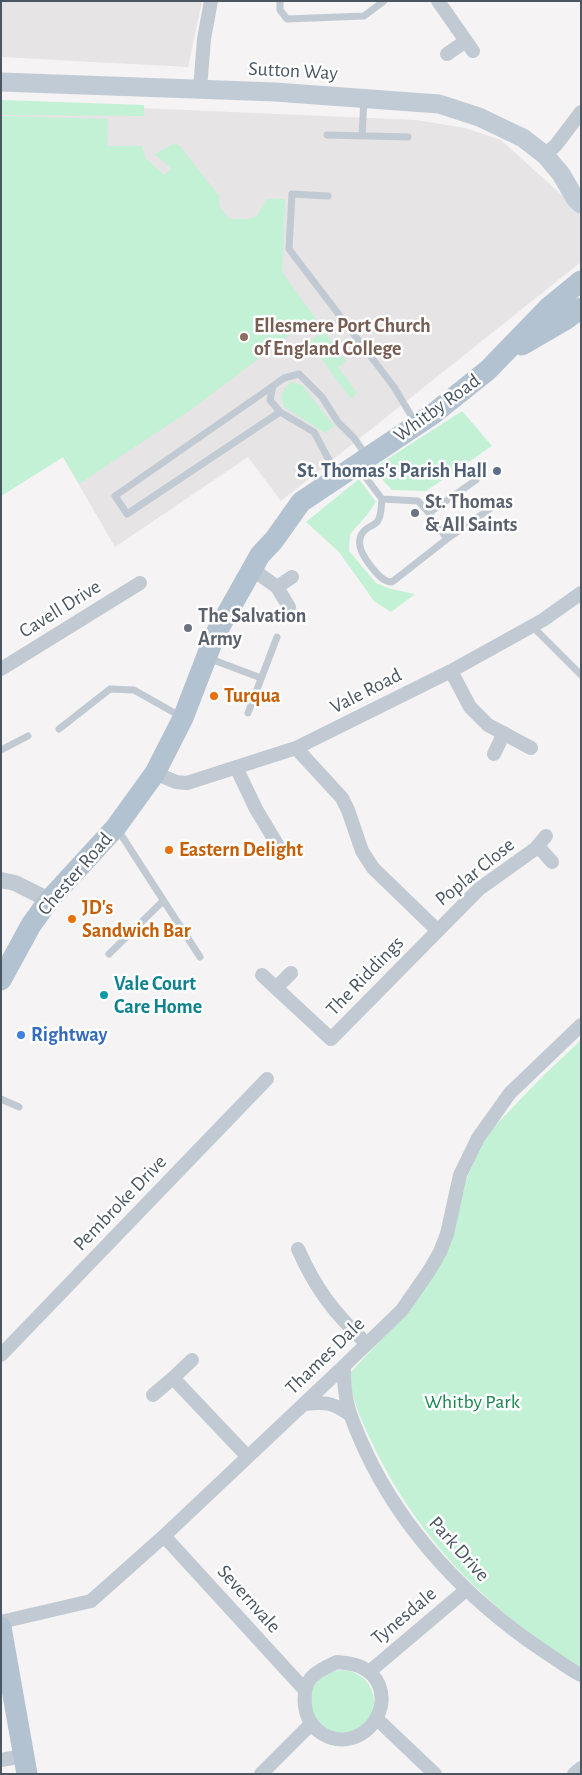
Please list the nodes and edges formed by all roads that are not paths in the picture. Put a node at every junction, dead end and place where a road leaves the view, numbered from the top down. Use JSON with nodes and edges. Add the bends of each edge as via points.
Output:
{"nodes":[{"id":1,"x":211,"y":1,"type":"edge"},
{"id":2,"x":280,"y":1,"type":"edge"},
{"id":3,"x":384,"y":1,"type":"edge"},
{"id":4,"x":438,"y":1,"type":"edge"},
{"id":5,"x":447,"y":54,"type":"dead end"},
{"id":6,"x":1,"y":82,"type":"edge"},
{"id":7,"x":200,"y":89,"type":"junction"},
{"id":8,"x":364,"y":98,"type":"junction"},
{"id":9,"x":580,"y":114,"type":"edge"},
{"id":10,"x":327,"y":136,"type":"dead end"},
{"id":11,"x":362,"y":136,"type":"junction"},
{"id":12,"x":408,"y":137,"type":"dead end"},
{"id":13,"x":545,"y":155,"type":"junction"},
{"id":14,"x":561,"y":174,"type":"junction"},
{"id":15,"x":581,"y":184,"type":"edge"},
{"id":16,"x":328,"y":196,"type":"dead end"},
{"id":17,"x":581,"y":204,"type":"edge"},
{"id":18,"x":581,"y":281,"type":"edge"},
{"id":19,"x":581,"y":308,"type":"edge"},
{"id":20,"x":504,"y":356,"type":"junction"},
{"id":21,"x":273,"y":386,"type":"junction"},
{"id":22,"x":280,"y":412,"type":"junction"},
{"id":23,"x":416,"y":425,"type":"junction"},
{"id":24,"x":362,"y":461,"type":"junction"},
{"id":25,"x":338,"y":477,"type":"junction"},
{"id":26,"x":476,"y":480,"type":"dead end"},
{"id":27,"x":382,"y":499,"type":"junction"},
{"id":28,"x":491,"y":508,"type":"dead end"},
{"id":29,"x":429,"y":513,"type":"junction"},
{"id":30,"x":447,"y":539,"type":"junction"},
{"id":31,"x":252,"y":569,"type":"junction"},
{"id":32,"x":292,"y":576,"type":"dead end"},
{"id":33,"x":140,"y":583,"type":"dead end"},
{"id":34,"x":277,"y":587,"type":"junction"},
{"id":35,"x":581,"y":593,"type":"edge"},
{"id":36,"x":289,"y":607,"type":"dead end"},
{"id":37,"x":532,"y":626,"type":"junction"},
{"id":38,"x":277,"y":637,"type":"dead end"},
{"id":39,"x":205,"y":657,"type":"junction"},
{"id":40,"x":1,"y":669,"type":"edge"},
{"id":41,"x":451,"y":671,"type":"junction"},
{"id":42,"x":581,"y":675,"type":"edge"},
{"id":43,"x":261,"y":678,"type":"junction"},
{"id":44,"x":248,"y":713,"type":"dead end"},
{"id":45,"x":183,"y":718,"type":"junction"},
{"id":46,"x":60,"y":728,"type":"dead end"},
{"id":47,"x":504,"y":733,"type":"junction"},
{"id":48,"x":28,"y":736,"type":"dead end"},
{"id":49,"x":296,"y":748,"type":"junction"},
{"id":50,"x":531,"y":748,"type":"dead end"},
{"id":51,"x":1,"y":750,"type":"edge"},
{"id":52,"x":494,"y":754,"type":"dead end"},
{"id":53,"x":236,"y":766,"type":"junction"},
{"id":54,"x":155,"y":773,"type":"junction"},
{"id":55,"x":116,"y":827,"type":"junction"},
{"id":56,"x":277,"y":844,"type":"dead end"},
{"id":57,"x":552,"y":862,"type":"dead end"},
{"id":58,"x":1,"y":880,"type":"edge"},
{"id":59,"x":49,"y":900,"type":"junction"},
{"id":60,"x":163,"y":902,"type":"junction"},
{"id":61,"x":437,"y":930,"type":"junction"},
{"id":62,"x":109,"y":954,"type":"dead end"},
{"id":63,"x":200,"y":957,"type":"dead end"},
{"id":64,"x":291,"y":973,"type":"dead end"},
{"id":65,"x":3,"y":974,"type":"edge"},
{"id":66,"x":262,"y":975,"type":"dead end"},
{"id":67,"x":276,"y":988,"type":"junction"},
{"id":68,"x":581,"y":1025,"type":"edge"},
{"id":69,"x":267,"y":1079,"type":"dead end"},
{"id":70,"x":1,"y":1099,"type":"edge"},
{"id":71,"x":19,"y":1107,"type":"dead end"},
{"id":72,"x":298,"y":1249,"type":"dead end"},
{"id":73,"x":367,"y":1344,"type":"junction"},
{"id":74,"x":1,"y":1355,"type":"edge"},
{"id":75,"x":192,"y":1360,"type":"dead end"},
{"id":76,"x":344,"y":1366,"type":"junction"},
{"id":77,"x":173,"y":1378,"type":"junction"},
{"id":78,"x":153,"y":1395,"type":"dead end"},
{"id":79,"x":304,"y":1404,"type":"junction"},
{"id":80,"x":349,"y":1414,"type":"junction"},
{"id":81,"x":247,"y":1456,"type":"junction"},
{"id":82,"x":164,"y":1536,"type":"junction"},
{"id":83,"x":466,"y":1590,"type":"junction"},
{"id":84,"x":1,"y":1622,"type":"edge"},
{"id":85,"x":1,"y":1627,"type":"edge"},
{"id":86,"x":369,"y":1672,"type":"junction"},
{"id":87,"x":581,"y":1675,"type":"edge"},
{"id":88,"x":304,"y":1688,"type":"junction"},
{"id":89,"x":378,"y":1719,"type":"junction"},
{"id":90,"x":311,"y":1724,"type":"junction"},
{"id":91,"x":1,"y":1760,"type":"edge"},
{"id":92,"x":25,"y":1765,"type":"edge"},
{"id":93,"x":581,"y":1768,"type":"edge"},
{"id":94,"x":261,"y":1774,"type":"edge"},
{"id":95,"x":435,"y":1774,"type":"edge"},
{"id":96,"x":574,"y":1774,"type":"edge"}],
"edges":[{"from":1,"to":7,"type":"street"},
{"from":2,"to":3,"type":"lane","via":[[280,10],[287,19],[364,16]]},
{"from":4,"to":5,"type":"street","via":[[469,46]]},
{"from":6,"to":7,"type":"main road","name":"Sutton Way"},
{"from":7,"to":8,"type":"main road","name":"Sutton Way"},
{"from":8,"to":11,"type":"lane"},
{"from":8,"to":13,"type":"main road","name":"Sutton Way","via":[[439,104],[480,117],[524,138]]},
{"from":9,"to":13,"type":"street"},
{"from":10,"to":11,"type":"lane"},
{"from":11,"to":12,"type":"lane"},
{"from":13,"to":14,"type":"main road","name":"Sutton Way"},
{"from":14,"to":15,"type":"main road","name":"Sutton Way"},
{"from":14,"to":17,"type":"main road","name":"Sutton Way"},
{"from":16,"to":23,"type":"lane","via":[[292,194],[289,248],[394,387]]},
{"from":18,"to":20,"type":"main road","name":"Whitby Road","via":[[548,308]]},
{"from":19,"to":20,"type":"main road","name":"Whitby Road"},
{"from":20,"to":23,"type":"main road","name":"Whitby Road"},
{"from":21,"to":22,"type":"lane","via":[[270,400]]},
{"from":21,"to":22,"type":"lane","via":[[115,496],[127,514]]},
{"from":21,"to":24,"type":"lane","via":[[284,378],[299,374],[354,438]]},
{"from":22,"to":25,"type":"lane","via":[[314,432]]},
{"from":23,"to":24,"type":"main road","name":"Whitby Road"},
{"from":24,"to":25,"type":"main road","name":"Whitby Road"},
{"from":24,"to":27,"type":"lane"},
{"from":25,"to":31,"type":"main road","name":"Whitby Road","via":[[302,502]]},
{"from":26,"to":29,"type":"lane"},
{"from":27,"to":29,"type":"lane","via":[[418,501]]},
{"from":27,"to":30,"type":"lane","via":[[378,521],[363,531],[359,540],[360,548],[374,571],[388,582]]},
{"from":28,"to":30,"type":"lane"},
{"from":29,"to":30,"type":"lane"},
{"from":31,"to":34,"type":"street"},
{"from":31,"to":39,"type":"main road","name":"Whitby Road"},
{"from":32,"to":34,"type":"street"},
{"from":33,"to":40,"type":"street","name":"Cavell Drive"},
{"from":34,"to":36,"type":"street"},
{"from":35,"to":37,"type":"street","name":"Vale Road"},
{"from":37,"to":41,"type":"street","name":"Vale Road"},
{"from":37,"to":42,"type":"lane"},
{"from":38,"to":43,"type":"lane"},
{"from":39,"to":43,"type":"lane"},
{"from":39,"to":45,"type":"main road","name":"Whitby Road"},
{"from":41,"to":47,"type":"street","via":[[470,708],[488,725]]},
{"from":41,"to":49,"type":"street","name":"Vale Road"},
{"from":43,"to":44,"type":"lane"},
{"from":45,"to":46,"type":"lane","via":[[134,690],[110,689]]},
{"from":45,"to":54,"type":"main road","name":"Whitby Road"},
{"from":47,"to":50,"type":"street"},
{"from":47,"to":52,"type":"street"},
{"from":48,"to":51,"type":"lane"},
{"from":49,"to":53,"type":"street","name":"Vale Road"},
{"from":49,"to":61,"type":"street","via":[[342,798],[362,851],[373,868]]},
{"from":53,"to":54,"type":"street","name":"Vale Road","via":[[187,783]]},
{"from":53,"to":56,"type":"street"},
{"from":54,"to":55,"type":"main road","name":"Chester Road"},
{"from":55,"to":59,"type":"main road","name":"Chester Road"},
{"from":55,"to":60,"type":"lane"},
{"from":57,"to":61,"type":"street","name":"Poplar Close","via":[[542,841],[479,889]]},
{"from":58,"to":59,"type":"street","via":[[15,883]]},
{"from":59,"to":65,"type":"main road","name":"Chester Road"},
{"from":60,"to":62,"type":"lane"},
{"from":60,"to":63,"type":"lane"},
{"from":61,"to":67,"type":"street","name":"The Riddings","via":[[330,1039]]},
{"from":64,"to":67,"type":"street"},
{"from":66,"to":67,"type":"street","name":"The Riddings"},
{"from":68,"to":73,"type":"street","name":"Thames Dale","via":[[510,1093],[478,1138],[460,1175],[440,1252],[402,1310]]},
{"from":69,"to":74,"type":"street","name":"Pembroke Drive"},
{"from":70,"to":71,"type":"lane"},
{"from":72,"to":73,"type":"street","via":[[321,1294]]},
{"from":73,"to":76,"type":"street","name":"Thames Dale"},
{"from":75,"to":77,"type":"street"},
{"from":76,"to":79,"type":"street","name":"Thames Dale"},
{"from":76,"to":80,"type":"street","name":"Park Drive","via":[[343,1386]]},
{"from":77,"to":78,"type":"street"},
{"from":77,"to":81,"type":"street"},
{"from":79,"to":80,"type":"street","via":[[324,1402]]},
{"from":79,"to":81,"type":"street","name":"Thames Dale"},
{"from":80,"to":83,"type":"street","name":"Park Drive","via":[[377,1474],[402,1514]]},
{"from":81,"to":82,"type":"street","name":"Thames Dale"},
{"from":82,"to":84,"type":"street","name":"Thames Dale","via":[[91,1601]]},
{"from":82,"to":88,"type":"street","name":"Severnvale"},
{"from":83,"to":86,"type":"street","name":"Tynesdale"},
{"from":83,"to":87,"type":"street","name":"Park Drive","via":[[523,1636]]},
{"from":85,"to":92,"type":"main road"},
{"from":86,"to":88,"type":"street","via":[[350,1663],[337,1662],[319,1670]]},
{"from":86,"to":89,"type":"street","via":[[382,1696]]},
{"from":88,"to":90,"type":"street","via":[[305,1712]]},
{"from":89,"to":90,"type":"street","via":[[358,1737],[342,1740],[329,1737]]},
{"from":89,"to":95,"type":"street"},
{"from":90,"to":94,"type":"street"},
{"from":91,"to":92,"type":"street"},
{"from":93,"to":96,"type":"street"}]}
